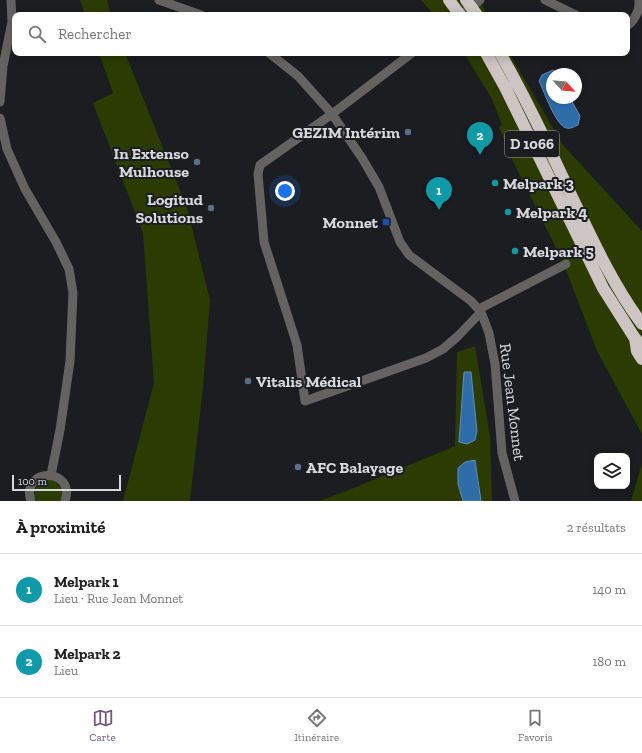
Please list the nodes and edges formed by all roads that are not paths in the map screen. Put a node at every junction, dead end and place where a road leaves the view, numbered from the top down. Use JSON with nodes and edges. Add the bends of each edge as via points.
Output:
{"nodes":[{"id":1,"x":11,"y":0,"type":"edge"},
{"id":2,"x":158,"y":0,"type":"edge"},
{"id":3,"x":449,"y":0,"type":"edge"},
{"id":4,"x":466,"y":0,"type":"edge"},
{"id":5,"x":480,"y":0,"type":"edge"},
{"id":6,"x":545,"y":0,"type":"edge"},
{"id":7,"x":639,"y":0,"type":"edge"},
{"id":8,"x":192,"y":12,"type":"edge"},
{"id":9,"x":459,"y":12,"type":"edge"},
{"id":10,"x":465,"y":12,"type":"edge"},
{"id":11,"x":475,"y":12,"type":"edge"},
{"id":12,"x":570,"y":12,"type":"edge"},
{"id":13,"x":630,"y":24,"type":"edge"},
{"id":14,"x":273,"y":56,"type":"edge"},
{"id":15,"x":408,"y":56,"type":"edge"},
{"id":16,"x":488,"y":56,"type":"edge"},
{"id":17,"x":502,"y":56,"type":"edge"},
{"id":18,"x":0,"y":102,"type":"edge"},
{"id":19,"x":332,"y":114,"type":"junction"},
{"id":20,"x":0,"y":118,"type":"edge"},
{"id":21,"x":566,"y":264,"type":"dead end"},
{"id":22,"x":610,"y":274,"type":"junction"},
{"id":23,"x":480,"y":310,"type":"junction"},
{"id":24,"x":642,"y":314,"type":"edge"},
{"id":25,"x":642,"y":324,"type":"edge"},
{"id":26,"x":638,"y":342,"type":"edge"},
{"id":27,"x":642,"y":359,"type":"edge"},
{"id":28,"x":51,"y":475,"type":"junction"},
{"id":29,"x":31,"y":501,"type":"edge"},
{"id":30,"x":65,"y":501,"type":"edge"},
{"id":31,"x":515,"y":501,"type":"edge"}],
"edges":[{"from":1,"to":18,"type":"street","via":[[12,22],[3,66]]},
{"from":2,"to":8,"type":"street"},
{"from":3,"to":9,"type":"highway"},
{"from":4,"to":11,"type":"highway","bridge":true},
{"from":5,"to":10,"type":"street"},
{"from":6,"to":12,"type":"street"},
{"from":7,"to":13,"type":"street","via":[[638,11]]},
{"from":14,"to":19,"type":"street","name":"Rue Jean Monnet","via":[[298,76]]},
{"from":15,"to":19,"type":"street"},
{"from":16,"to":26,"type":"highway","number":"D 1066","via":[[603,288]]},
{"from":17,"to":22,"type":"highway","number":"D 1066","via":[[543,134]]},
{"from":19,"to":23,"type":"street","name":"Rue Jean Monnet","via":[[379,187],[400,242],[410,255]]},
{"from":19,"to":23,"type":"street","via":[[260,165],[258,174],[264,242],[297,345],[305,401],[426,358],[443,349],[458,336]]},
{"from":20,"to":28,"type":"street","via":[[7,149],[25,189],[69,269],[73,293],[70,361]]},
{"from":21,"to":23,"type":"street"},
{"from":22,"to":24,"type":"highway","via":[[618,278]]},
{"from":22,"to":25,"type":"highway","number":"D 1066"},
{"from":23,"to":31,"type":"street","name":"Rue Jean Monnet","via":[[489,333],[495,364],[502,453]]},
{"from":26,"to":27,"type":"highway","via":[[637,351]]},
{"from":28,"to":29,"type":"street","via":[[40,477],[32,484]]},
{"from":28,"to":30,"type":"street","via":[[62,481],[67,493]]}]}
